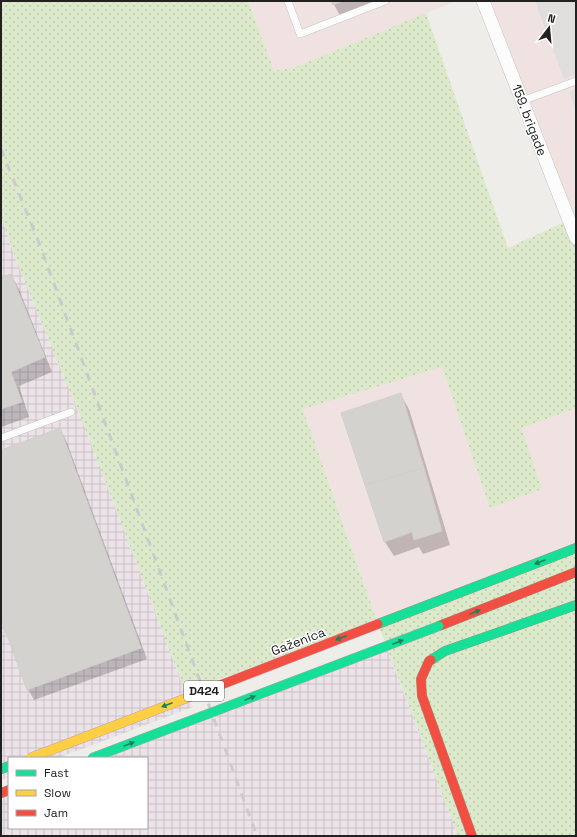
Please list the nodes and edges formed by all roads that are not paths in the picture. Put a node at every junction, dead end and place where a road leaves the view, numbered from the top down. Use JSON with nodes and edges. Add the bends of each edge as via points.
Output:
{"nodes":[{"id":1,"x":288,"y":1,"type":"edge"},
{"id":2,"x":385,"y":1,"type":"edge"},
{"id":3,"x":484,"y":1,"type":"edge"},
{"id":4,"x":576,"y":81,"type":"edge"},
{"id":5,"x":522,"y":101,"type":"junction"},
{"id":6,"x":576,"y":238,"type":"edge"},
{"id":7,"x":71,"y":412,"type":"dead end"},
{"id":8,"x":1,"y":438,"type":"edge"},
{"id":9,"x":576,"y":548,"type":"edge"},
{"id":10,"x":576,"y":572,"type":"edge"},
{"id":11,"x":576,"y":605,"type":"edge"},
{"id":12,"x":33,"y":757,"type":"edge"},
{"id":13,"x":95,"y":757,"type":"edge"},
{"id":14,"x":472,"y":836,"type":"edge"}],
"edges":[{"from":1,"to":2,"type":"lane","via":[[300,34]]},
{"from":3,"to":5,"type":"street","name":"159. brigade"},
{"from":4,"to":5,"type":"lane"},
{"from":5,"to":6,"type":"street","name":"159. brigade"},
{"from":7,"to":8,"type":"lane"},
{"from":9,"to":12,"type":"main road","name":"Gaženica","number":"D424","one_way":true,"bridge":true},
{"from":13,"to":10,"type":"main road","number":"D424","one_way":true,"bridge":true},
{"from":11,"to":14,"type":"main road","via":[[445,651],[429,661],[421,679],[422,696]]}]}
